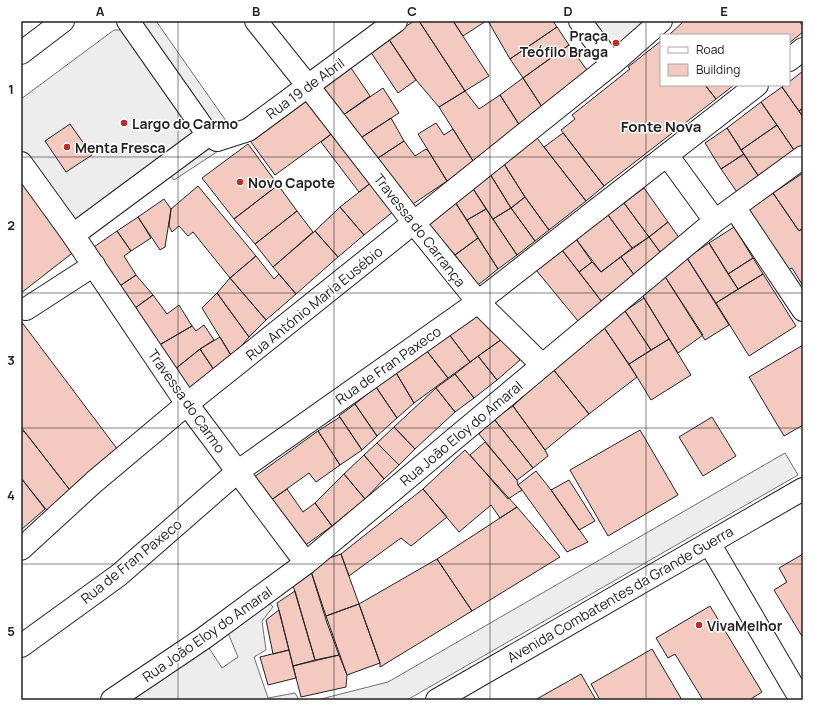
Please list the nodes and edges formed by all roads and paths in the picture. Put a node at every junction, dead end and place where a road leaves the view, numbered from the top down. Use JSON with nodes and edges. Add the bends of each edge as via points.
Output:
{"nodes":[{"id":1,"x":63,"y":21,"type":"edge"},
{"id":2,"x":128,"y":21,"type":"edge"},
{"id":3,"x":256,"y":21,"type":"edge"},
{"id":4,"x":396,"y":21,"type":"edge"},
{"id":5,"x":580,"y":21,"type":"edge"},
{"id":6,"x":661,"y":21,"type":"edge"},
{"id":7,"x":803,"y":48,"type":"edge"},
{"id":8,"x":21,"y":53,"type":"edge"},
{"id":9,"x":790,"y":59,"type":"edge"},
{"id":10,"x":612,"y":64,"type":"junction"},
{"id":11,"x":308,"y":86,"type":"junction"},
{"id":12,"x":756,"y":86,"type":"edge"},
{"id":13,"x":208,"y":135,"type":"junction"},
{"id":14,"x":667,"y":155,"type":"junction"},
{"id":15,"x":803,"y":157,"type":"edge"},
{"id":16,"x":21,"y":163,"type":"edge"},
{"id":17,"x":734,"y":207,"type":"junction"},
{"id":18,"x":715,"y":221,"type":"junction"},
{"id":19,"x":414,"y":223,"type":"junction"},
{"id":20,"x":73,"y":235,"type":"junction"},
{"id":21,"x":94,"y":265,"type":"junction"},
{"id":22,"x":478,"y":302,"type":"junction"},
{"id":23,"x":26,"y":310,"type":"dead end"},
{"id":24,"x":803,"y":310,"type":"edge"},
{"id":25,"x":542,"y":365,"type":"junction"},
{"id":26,"x":187,"y":404,"type":"junction"},
{"id":27,"x":238,"y":472,"type":"junction"},
{"id":28,"x":803,"y":489,"type":"edge"},
{"id":29,"x":709,"y":543,"type":"junction"},
{"id":30,"x":21,"y":549,"type":"edge"},
{"id":31,"x":306,"y":563,"type":"junction"},
{"id":32,"x":21,"y":646,"type":"edge"},
{"id":33,"x":112,"y":700,"type":"edge"},
{"id":34,"x":437,"y":700,"type":"edge"},
{"id":35,"x":801,"y":700,"type":"edge"}],
"edges":[{"from":1,"to":8,"type":"street"},
{"from":2,"to":13,"type":"street"},
{"from":3,"to":11,"type":"street","name":"Travessa do Carrança"},
{"from":4,"to":11,"type":"street","name":"Rua 19 de Abril"},
{"from":5,"to":10,"type":"street"},
{"from":6,"to":10,"type":"street"},
{"from":7,"to":9,"type":"street"},
{"from":10,"to":19,"type":"street","name":"Rua António Maria Eusébio"},
{"from":11,"to":13,"type":"street","name":"Rua 19 de Abril","via":[[248,130],[217,140]]},
{"from":11,"to":19,"type":"street","name":"Travessa do Carrança"},
{"from":12,"to":14,"type":"street","name":"Rua de Fran Paxeco"},
{"from":13,"to":20,"type":"street"},
{"from":14,"to":18,"type":"street"},
{"from":14,"to":22,"type":"street","name":"Rua de Fran Paxeco"},
{"from":15,"to":17,"type":"street","name":"Rua João Eloy do Amaral"},
{"from":16,"to":20,"type":"street"},
{"from":17,"to":18,"type":"street","name":"Rua João Eloy do Amaral"},
{"from":17,"to":24,"type":"street"},
{"from":18,"to":25,"type":"street","name":"Rua João Eloy do Amaral"},
{"from":19,"to":22,"type":"street","name":"Travessa do Carrança"},
{"from":19,"to":26,"type":"street","name":"Rua António Maria Eusébio"},
{"from":20,"to":21,"type":"street","name":"Travessa do Carmo"},
{"from":21,"to":23,"type":"street"},
{"from":21,"to":26,"type":"street","name":"Travessa do Carmo"},
{"from":22,"to":25,"type":"street","name":"Travessa do Carrança"},
{"from":22,"to":27,"type":"street","name":"Rua de Fran Paxeco"},
{"from":25,"to":31,"type":"street","name":"Rua João Eloy do Amaral"},
{"from":26,"to":27,"type":"street","name":"Travessa do Carmo"},
{"from":26,"to":30,"type":"street","name":"Rua António Maria Eusébio","via":[[94,482]]},
{"from":27,"to":31,"type":"street","name":"Travessa do Carmo"},
{"from":27,"to":32,"type":"street","name":"Rua de Fran Paxeco","via":[[120,575]]},
{"from":28,"to":29,"type":"street","name":"Avenida Combatentes da Grande Guerra"},
{"from":29,"to":34,"type":"street","name":"Avenida Combatentes da Grande Guerra"},
{"from":29,"to":35,"type":"street"},
{"from":31,"to":33,"type":"street","name":"Rua João Eloy do Amaral","via":[[204,638]]}]}
